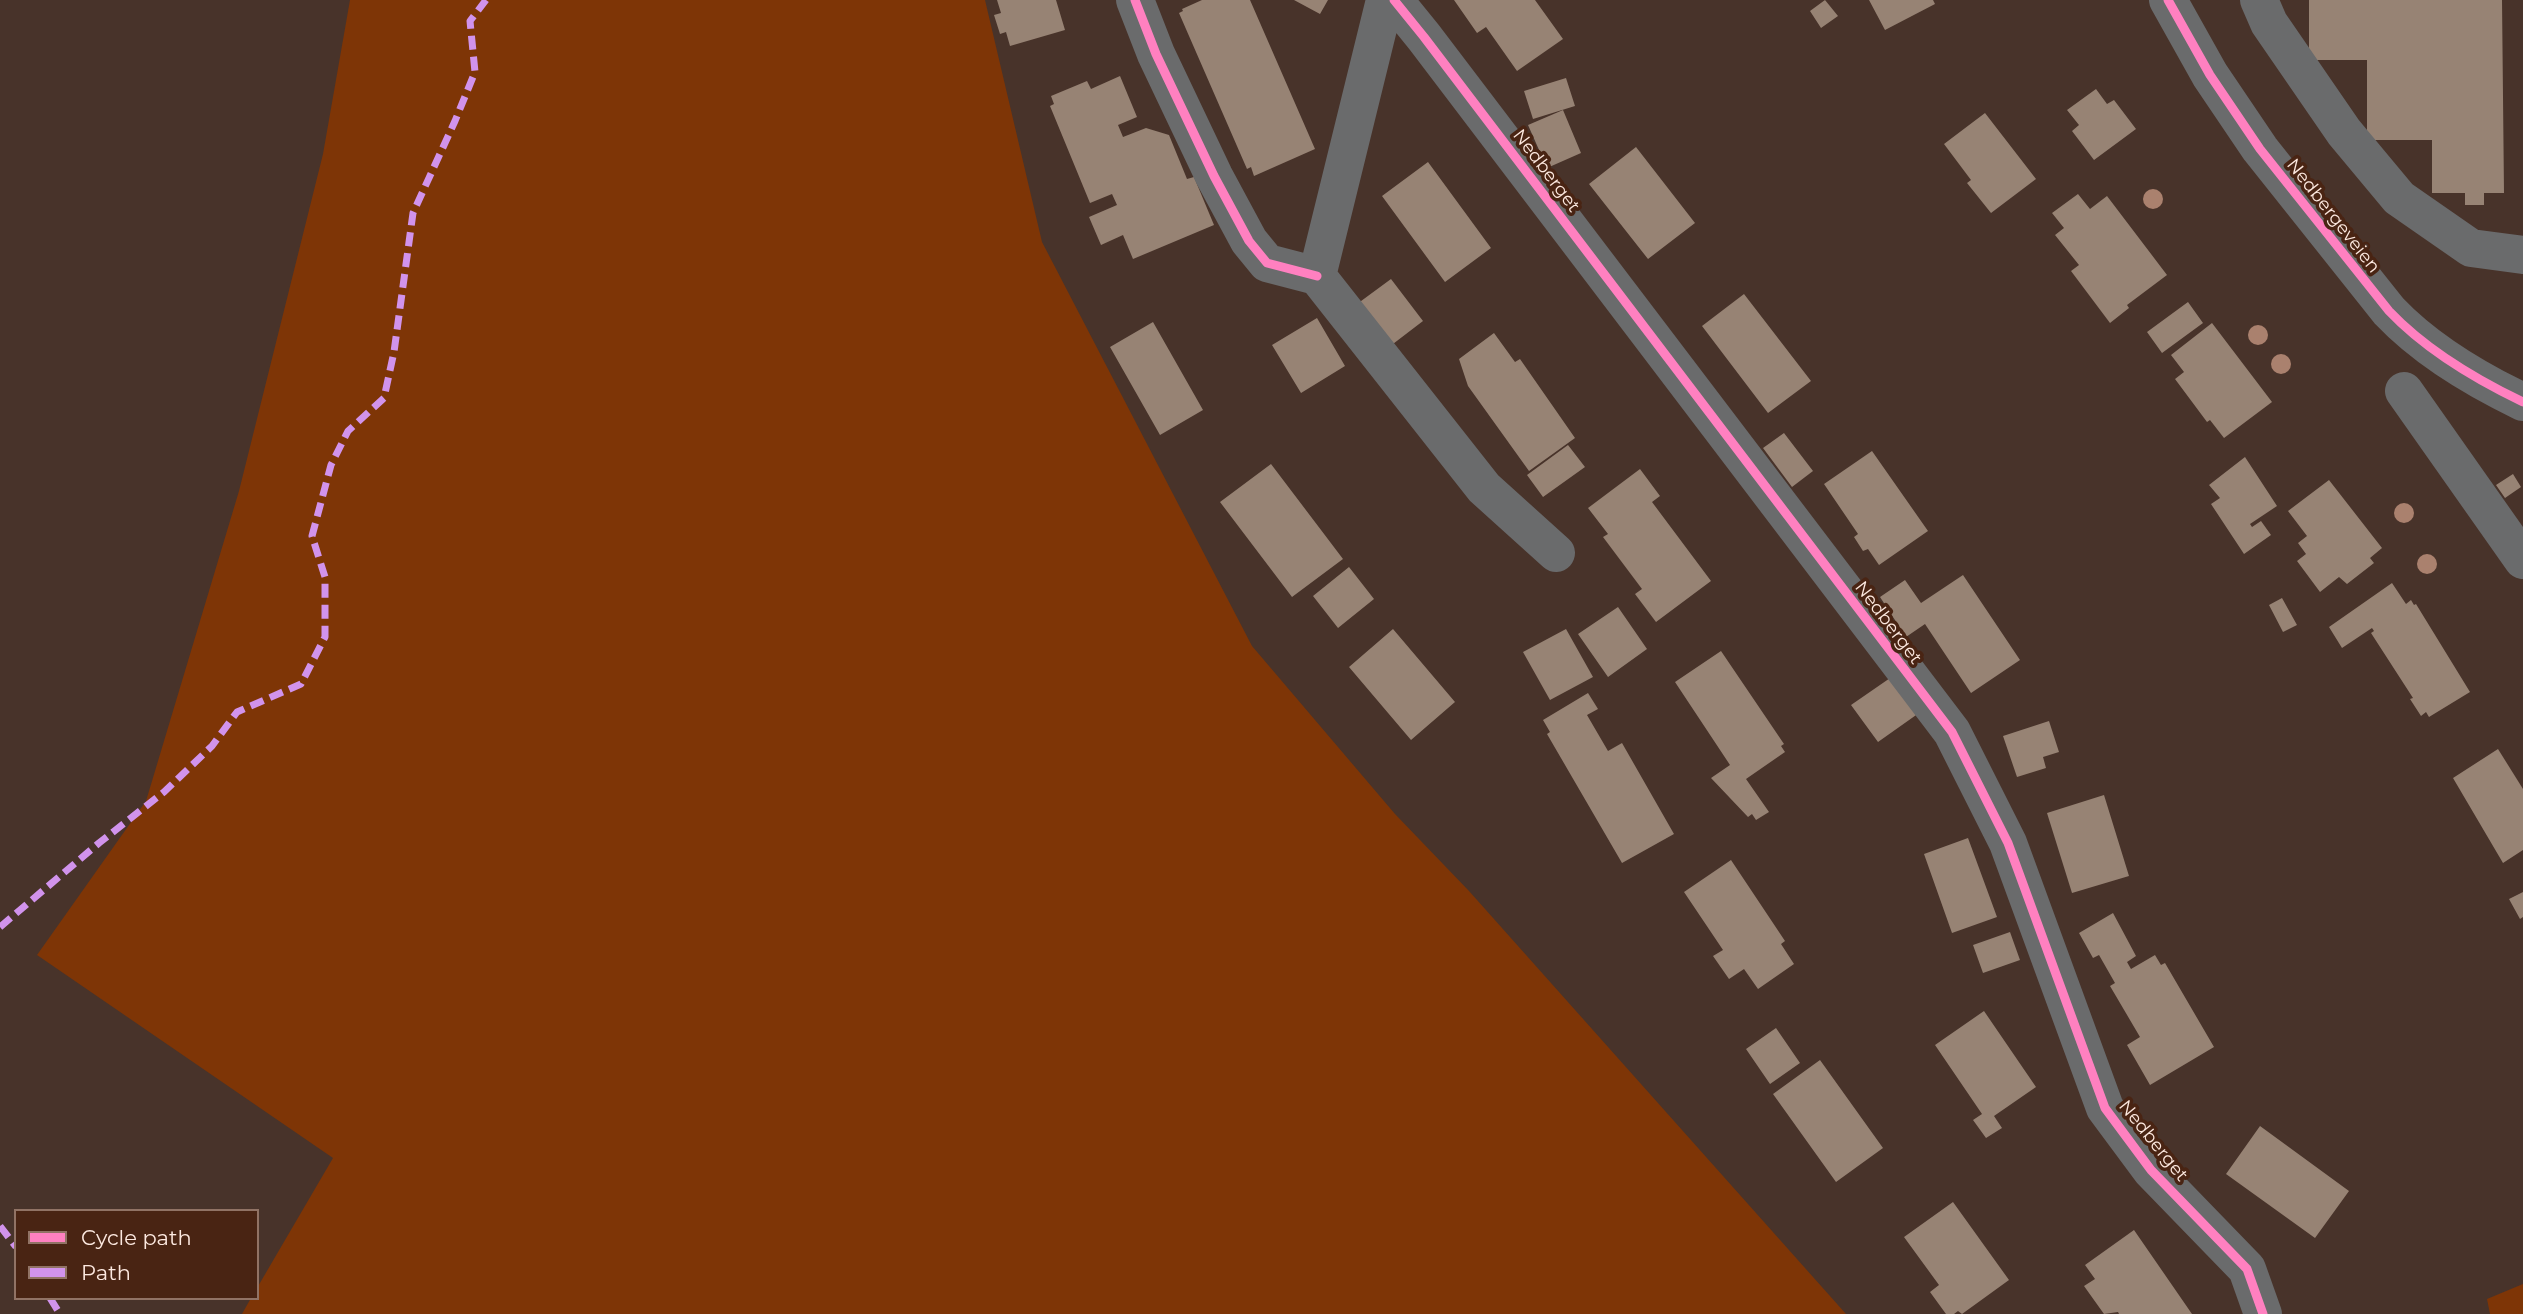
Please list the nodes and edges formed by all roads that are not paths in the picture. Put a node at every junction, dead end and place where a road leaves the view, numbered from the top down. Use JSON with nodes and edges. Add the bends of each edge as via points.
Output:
{"nodes":[{"id":1,"x":1135,"y":0,"type":"edge"},
{"id":2,"x":1385,"y":0,"type":"edge"},
{"id":3,"x":1394,"y":0,"type":"edge"},
{"id":4,"x":2168,"y":0,"type":"edge"},
{"id":5,"x":2259,"y":0,"type":"edge"},
{"id":6,"x":2523,"y":255,"type":"edge"},
{"id":7,"x":1317,"y":276,"type":"junction"},
{"id":8,"x":2404,"y":391,"type":"dead end"},
{"id":9,"x":2523,"y":402,"type":"edge"},
{"id":10,"x":1556,"y":553,"type":"dead end"},
{"id":11,"x":2523,"y":560,"type":"edge"},
{"id":12,"x":2263,"y":1314,"type":"edge"}],
"edges":[{"from":1,"to":7,"type":"street","via":[[1213,176],[1249,241],[1267,263]]},
{"from":2,"to":7,"type":"street"},
{"from":3,"to":12,"type":"street","name":"Nedberget","via":[[1952,732],[2008,843],[2105,1108],[2151,1170],[2247,1269]]},
{"from":4,"to":9,"type":"street","name":"Nedbergeveien","via":[[2210,75],[2260,149],[2389,312],[2410,334],[2484,383]]},
{"from":5,"to":6,"type":"street","via":[[2269,23],[2344,132],[2399,198],[2471,248]]},
{"from":7,"to":10,"type":"street","via":[[1484,488]]},
{"from":8,"to":11,"type":"street"}]}
